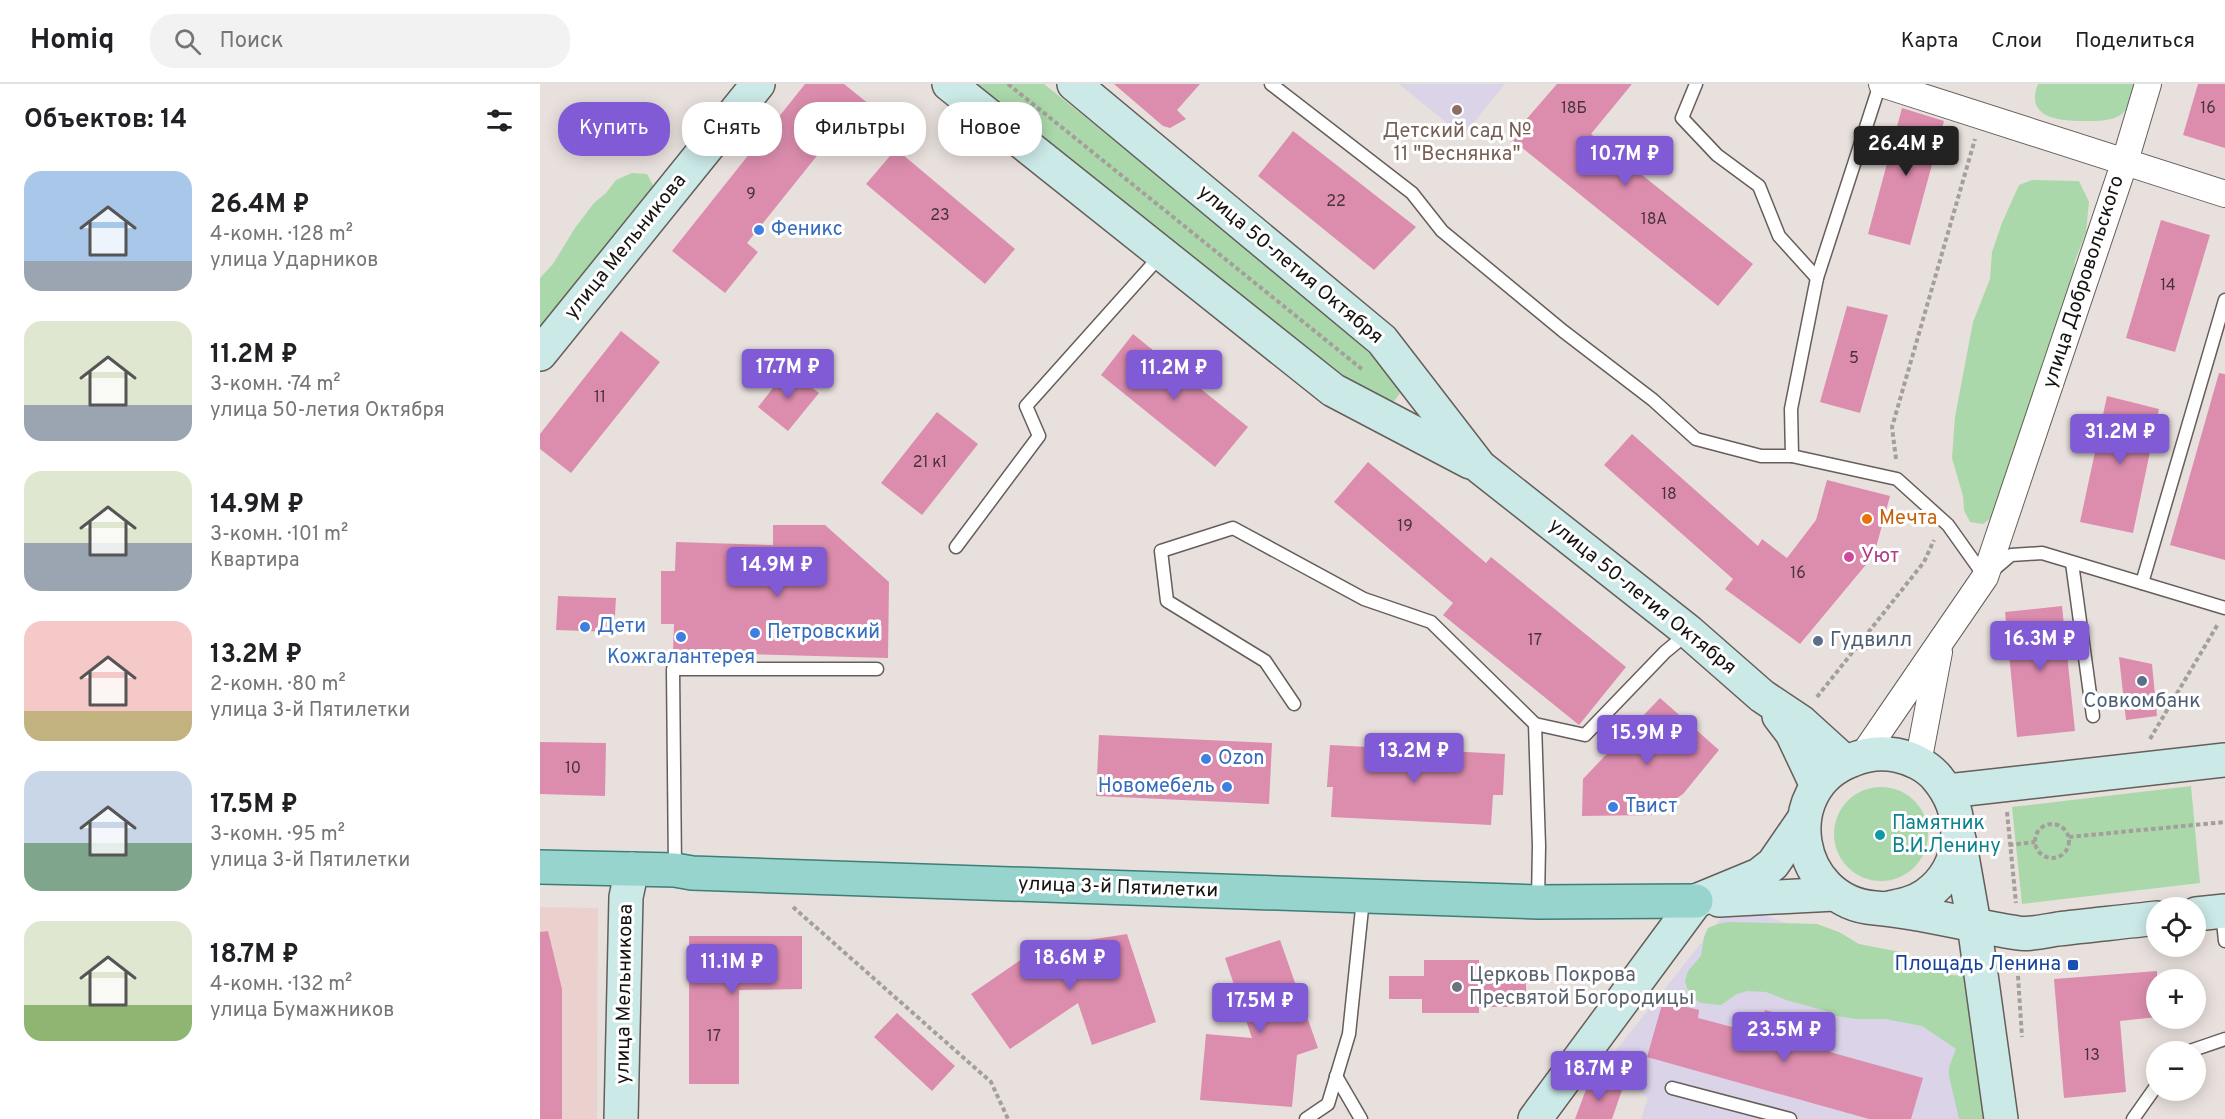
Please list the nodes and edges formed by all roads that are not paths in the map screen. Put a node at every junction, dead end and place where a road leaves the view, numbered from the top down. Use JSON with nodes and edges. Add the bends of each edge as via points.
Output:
{"nodes":[{"id":1,"x":758,"y":84,"type":"edge"},
{"id":2,"x":949,"y":84,"type":"edge"},
{"id":3,"x":1074,"y":84,"type":"edge"},
{"id":4,"x":1271,"y":84,"type":"edge"},
{"id":5,"x":1696,"y":84,"type":"edge"},
{"id":6,"x":1881,"y":84,"type":"edge"},
{"id":7,"x":2148,"y":84,"type":"edge"},
{"id":8,"x":2125,"y":161,"type":"junction"},
{"id":9,"x":2225,"y":194,"type":"edge"},
{"id":10,"x":1162,"y":254,"type":"junction"},
{"id":11,"x":1817,"y":278,"type":"junction"},
{"id":12,"x":2225,"y":300,"type":"edge"},
{"id":13,"x":540,"y":354,"type":"edge"},
{"id":14,"x":1792,"y":456,"type":"junction"},
{"id":15,"x":1480,"y":467,"type":"junction"},
{"id":16,"x":956,"y":547,"type":"dead end"},
{"id":17,"x":2072,"y":562,"type":"junction"},
{"id":18,"x":1985,"y":577,"type":"junction"},
{"id":19,"x":2142,"y":583,"type":"junction"},
{"id":20,"x":2225,"y":608,"type":"edge"},
{"id":21,"x":1689,"y":632,"type":"junction"},
{"id":22,"x":1941,"y":640,"type":"junction"},
{"id":23,"x":877,"y":669,"type":"dead end"},
{"id":24,"x":1762,"y":696,"type":"junction"},
{"id":25,"x":1294,"y":704,"type":"dead end"},
{"id":26,"x":2093,"y":716,"type":"dead end"},
{"id":27,"x":1535,"y":724,"type":"junction"},
{"id":28,"x":1854,"y":759,"type":"junction"},
{"id":29,"x":2225,"y":760,"type":"edge"},
{"id":30,"x":1918,"y":763,"type":"junction"},
{"id":31,"x":1817,"y":786,"type":"junction"},
{"id":32,"x":1948,"y":791,"type":"junction"},
{"id":33,"x":1804,"y":819,"type":"junction"},
{"id":34,"x":1958,"y":838,"type":"junction"},
{"id":35,"x":540,"y":867,"type":"edge"},
{"id":36,"x":632,"y":869,"type":"junction"},
{"id":37,"x":675,"y":870,"type":"junction"},
{"id":38,"x":1835,"y":894,"type":"junction"},
{"id":39,"x":1363,"y":897,"type":"junction"},
{"id":40,"x":1696,"y":901,"type":"junction"},
{"id":41,"x":1538,"y":903,"type":"junction"},
{"id":42,"x":1884,"y":909,"type":"junction"},
{"id":43,"x":2146,"y":919,"type":"edge"},
{"id":44,"x":1974,"y":924,"type":"junction"},
{"id":45,"x":2225,"y":1039,"type":"edge"},
{"id":46,"x":2206,"y":1046,"type":"edge"},
{"id":47,"x":1336,"y":1076,"type":"junction"},
{"id":48,"x":1672,"y":1088,"type":"dead end"},
{"id":49,"x":2146,"y":1101,"type":"edge"},
{"id":50,"x":621,"y":1119,"type":"edge"},
{"id":51,"x":1306,"y":1119,"type":"edge"},
{"id":52,"x":1361,"y":1119,"type":"edge"},
{"id":53,"x":1535,"y":1119,"type":"edge"},
{"id":54,"x":1790,"y":1119,"type":"edge"},
{"id":55,"x":2001,"y":1119,"type":"edge"},
{"id":56,"x":2133,"y":1119,"type":"edge"}],
"edges":[{"from":1,"to":13,"type":"main road","name":"улица Мельникова"},
{"from":2,"to":10,"type":"main road"},
{"from":3,"to":15,"type":"main road","name":"улица 50-летия Октября","via":[[1382,340]]},
{"from":4,"to":14,"type":"lane","via":[[1412,193],[1442,231],[1696,439],[1761,456]]},
{"from":5,"to":11,"type":"lane","via":[[1682,118],[1717,155],[1759,186],[1779,236]]},
{"from":6,"to":8,"type":"street"},
{"from":6,"to":11,"type":"lane"},
{"from":7,"to":8,"type":"street","name":"улица Добровольского"},
{"from":8,"to":9,"type":"street"},
{"from":8,"to":18,"type":"street","name":"улица Добровольского"},
{"from":10,"to":15,"type":"main road","via":[[1333,390]]},
{"from":10,"to":16,"type":"lane","via":[[1026,406],[1039,436]]},
{"from":11,"to":14,"type":"lane","via":[[1791,409]]},
{"from":12,"to":19,"type":"lane"},
{"from":14,"to":18,"type":"lane","via":[[1898,479],[1948,525]]},
{"from":15,"to":21,"type":"main road","name":"улица 50-летия Октября"},
{"from":17,"to":18,"type":"lane","via":[[2042,553],[2011,555]]},
{"from":17,"to":19,"type":"lane"},
{"from":17,"to":26,"type":"lane"},
{"from":18,"to":22,"type":"street","name":"улица Добровольского"},
{"from":19,"to":20,"type":"lane"},
{"from":21,"to":24,"type":"main road","name":"улица 50-летия Октября"},
{"from":21,"to":27,"type":"lane","via":[[1584,735]]},
{"from":22,"to":28,"type":"street","name":"улица Добровольского"},
{"from":22,"to":30,"type":"street"},
{"from":23,"to":37,"type":"lane","via":[[672,669]]},
{"from":24,"to":28,"type":"main road"},
{"from":24,"to":31,"type":"main road","via":[[1792,732]]},
{"from":25,"to":27,"type":"lane","via":[[1265,661],[1167,601],[1161,551],[1233,528],[1364,599],[1431,622]]},
{"from":27,"to":41,"type":"lane"},
{"from":28,"to":30,"type":"main road","via":[[1889,754]]},
{"from":28,"to":31,"type":"main road","via":[[1830,772]]},
{"from":29,"to":32,"type":"main road"},
{"from":30,"to":32,"type":"main road"},
{"from":31,"to":33,"type":"main road"},
{"from":32,"to":34,"type":"main road","via":[[1955,808]]},
{"from":33,"to":38,"type":"main road","via":[[1803,842],[1809,863]]},
{"from":33,"to":40,"type":"main road","via":[[1773,864],[1759,875]]},
{"from":34,"to":42,"type":"main road","via":[[1954,857],[1939,883],[1908,904]]},
{"from":34,"to":44,"type":"main road"},
{"from":35,"to":36,"type":"main road","name":"улица 3-й Пятилетки"},
{"from":36,"to":37,"type":"main road","name":"улица 3-й Пятилетки"},
{"from":36,"to":50,"type":"main road","name":"улица Мельникова","via":[[627,897]]},
{"from":37,"to":39,"type":"main road","name":"улица 3-й Пятилетки"},
{"from":38,"to":40,"type":"main road"},
{"from":38,"to":42,"type":"main road","via":[[1847,902]]},
{"from":39,"to":41,"type":"main road","name":"улица 3-й Пятилетки"},
{"from":39,"to":47,"type":"lane","via":[[1349,1034]]},
{"from":40,"to":41,"type":"main road","name":"улица 3-й Пятилетки"},
{"from":40,"to":53,"type":"main road"},
{"from":42,"to":44,"type":"main road"},
{"from":43,"to":44,"type":"main road","via":[[2020,933]]},
{"from":44,"to":55,"type":"main road"},
{"from":45,"to":46,"type":"lane"},
{"from":47,"to":51,"type":"lane","via":[[1328,1104]]},
{"from":47,"to":52,"type":"lane"},
{"from":48,"to":54,"type":"lane"},
{"from":49,"to":56,"type":"lane"}]}
